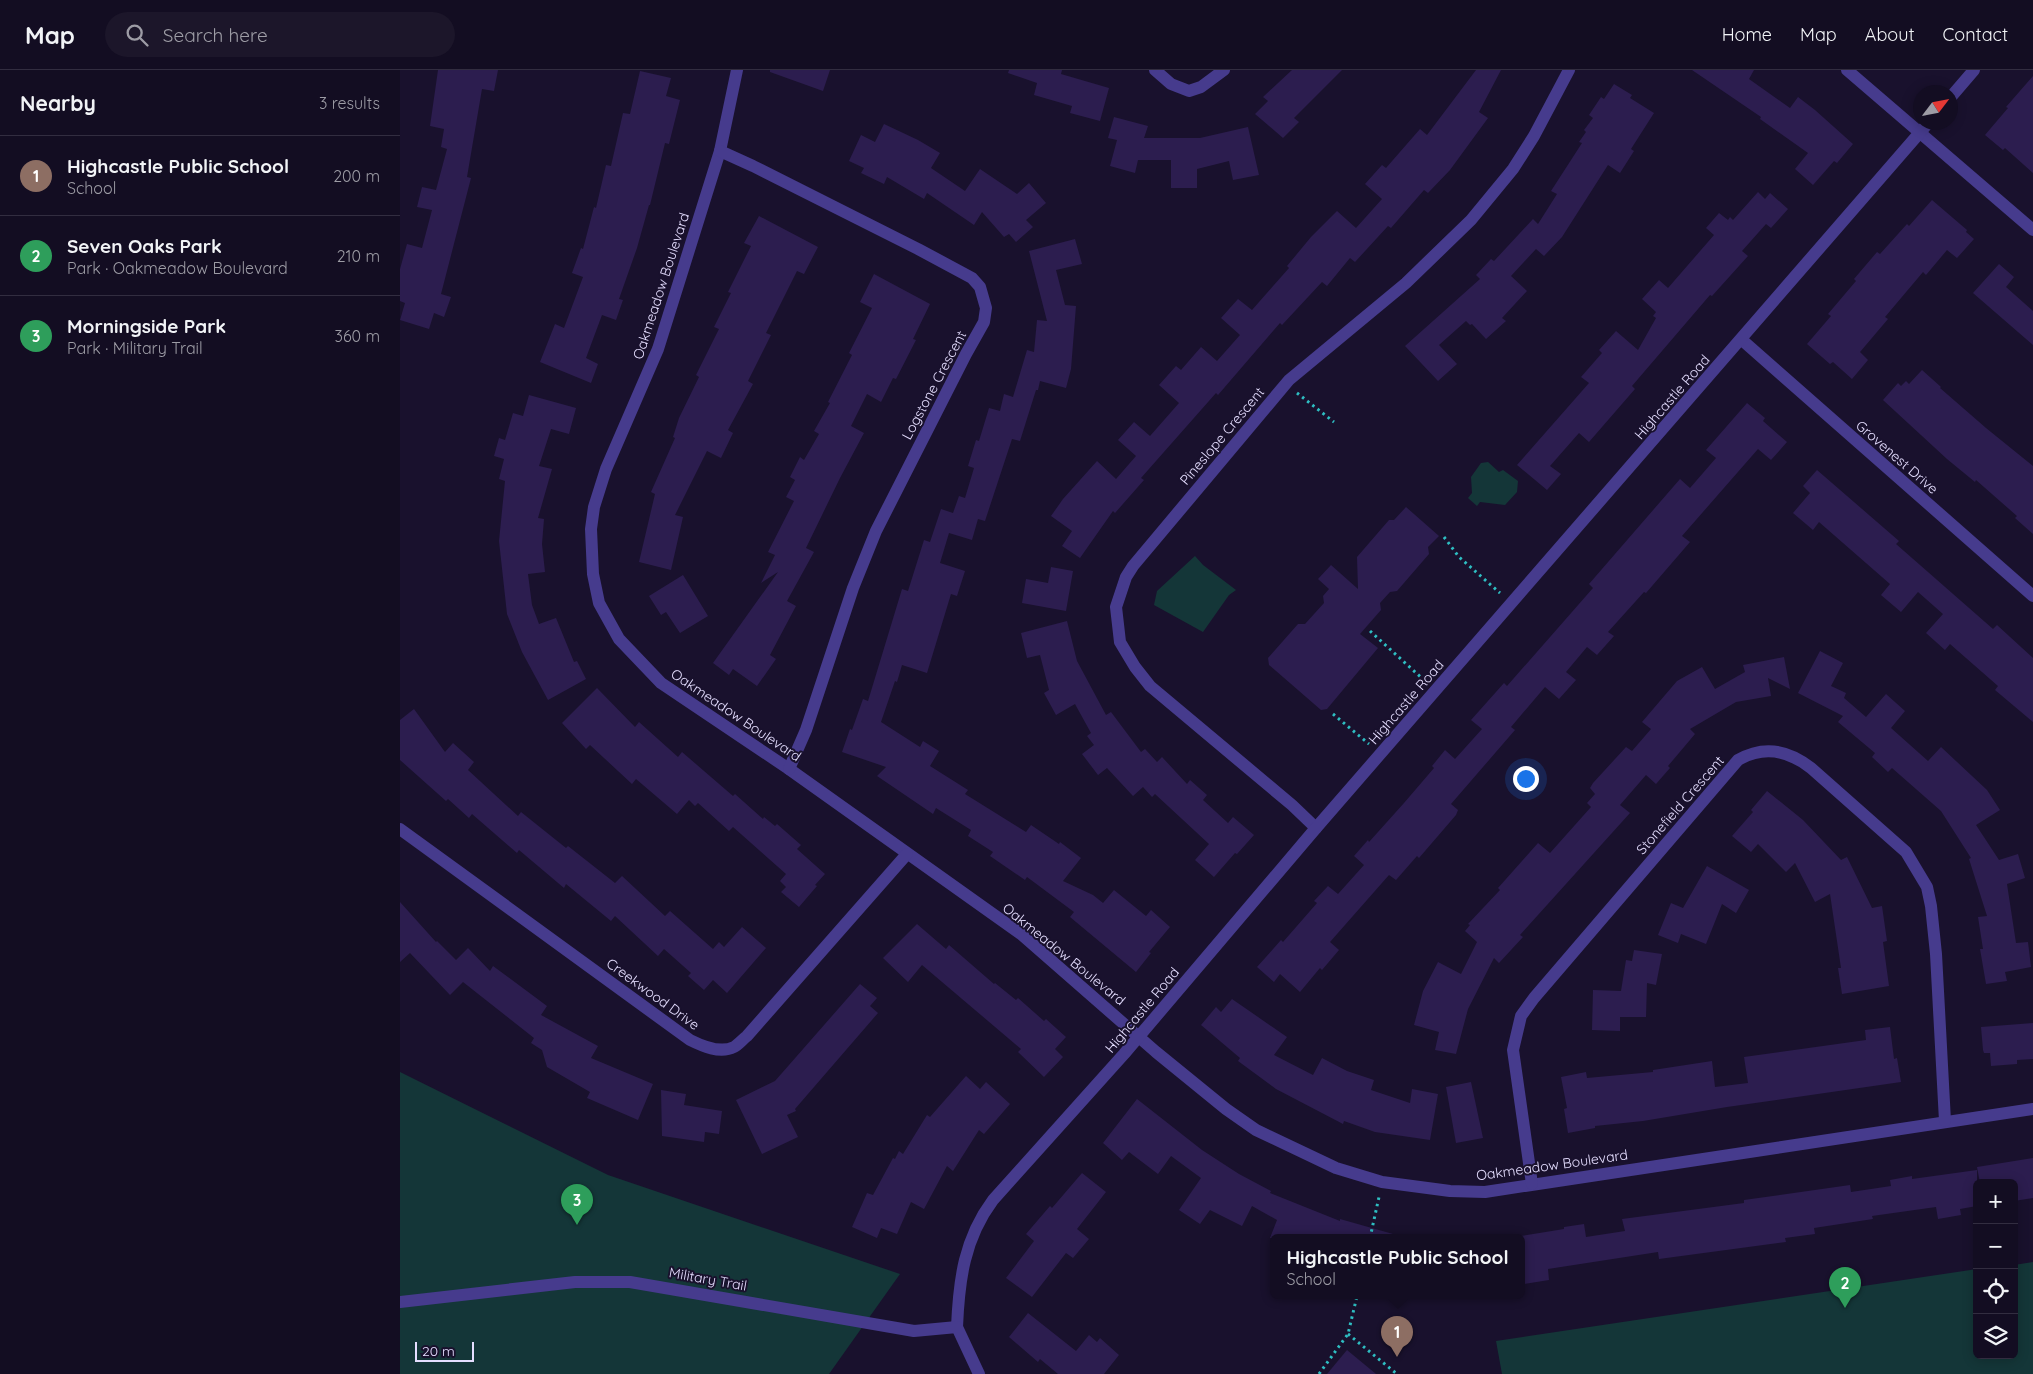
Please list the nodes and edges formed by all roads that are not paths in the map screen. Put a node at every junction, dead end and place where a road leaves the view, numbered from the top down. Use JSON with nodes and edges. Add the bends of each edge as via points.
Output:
{"nodes":[{"id":1,"x":737,"y":70,"type":"edge"},
{"id":2,"x":1155,"y":70,"type":"edge"},
{"id":3,"x":1224,"y":70,"type":"edge"},
{"id":4,"x":1569,"y":70,"type":"edge"},
{"id":5,"x":1847,"y":70,"type":"edge"},
{"id":6,"x":1974,"y":70,"type":"edge"},
{"id":7,"x":1958,"y":89,"type":"edge"},
{"id":8,"x":1923,"y":130,"type":"edge"},
{"id":9,"x":1921,"y":133,"type":"junction"},
{"id":10,"x":720,"y":151,"type":"junction"},
{"id":11,"x":2033,"y":230,"type":"edge"},
{"id":12,"x":1742,"y":340,"type":"junction"},
{"id":13,"x":2033,"y":596,"type":"edge"},
{"id":14,"x":790,"y":769,"type":"junction"},
{"id":15,"x":1316,"y":828,"type":"junction"},
{"id":16,"x":400,"y":829,"type":"edge"},
{"id":17,"x":907,"y":854,"type":"junction"},
{"id":18,"x":1138,"y":1037,"type":"junction"},
{"id":19,"x":2033,"y":1108,"type":"edge"},
{"id":20,"x":1945,"y":1122,"type":"junction"},
{"id":21,"x":1532,"y":1184,"type":"junction"},
{"id":22,"x":400,"y":1302,"type":"edge"},
{"id":23,"x":957,"y":1327,"type":"junction"},
{"id":24,"x":979,"y":1374,"type":"edge"}],
"edges":[{"from":1,"to":10,"type":"street","name":"Oakmeadow Boulevard"},
{"from":2,"to":3,"type":"street","via":[[1171,84],[1189,91],[1201,87]]},
{"from":4,"to":15,"type":"street","name":"Pineslope Crescent","via":[[1513,169],[1471,220],[1406,283],[1286,384],[1133,566],[1116,606],[1120,642],[1150,686]]},
{"from":5,"to":9,"type":"street"},
{"from":6,"to":7,"type":"street"},
{"from":8,"to":9,"type":"street","name":"Highcastle Road"},
{"from":9,"to":11,"type":"street"},
{"from":9,"to":12,"type":"street","name":"Highcastle Road"},
{"from":10,"to":14,"type":"street","name":"Oakmeadow Boulevard","via":[[658,349],[598,490],[591,529],[593,574],[599,603],[608,622],[634,657],[661,683]]},
{"from":10,"to":14,"type":"street","name":"Logstone Crescent","via":[[972,278],[980,287],[986,308],[984,322],[876,531]]},
{"from":12,"to":13,"type":"street","name":"Grovenest Drive"},
{"from":12,"to":15,"type":"street","name":"Highcastle Road"},
{"from":14,"to":17,"type":"street","name":"Oakmeadow Boulevard"},
{"from":15,"to":18,"type":"street","name":"Highcastle Road"},
{"from":16,"to":17,"type":"street","name":"Creekwood Drive","via":[[690,1040],[716,1049],[733,1048],[747,1036]]},
{"from":17,"to":18,"type":"street","name":"Oakmeadow Boulevard","via":[[1021,934]]},
{"from":18,"to":21,"type":"street","name":"Oakmeadow Boulevard","via":[[1256,1130],[1336,1168],[1382,1182],[1450,1192],[1485,1192]]},
{"from":18,"to":23,"type":"street","name":"Highcastle Road","via":[[984,1212],[970,1241],[960,1281]]},
{"from":19,"to":20,"type":"street","name":"Oakmeadow Boulevard"},
{"from":20,"to":21,"type":"street","name":"Oakmeadow Boulevard"},
{"from":20,"to":21,"type":"street","name":"Stonefield Crescent","via":[[1935,946],[1927,888],[1906,852],[1799,758],[1777,751],[1751,753],[1738,760],[1521,1016],[1513,1050]]},
{"from":22,"to":23,"type":"street","name":"Military Trail","via":[[575,1282],[622,1282],[914,1330]]},
{"from":23,"to":24,"type":"street"}]}
